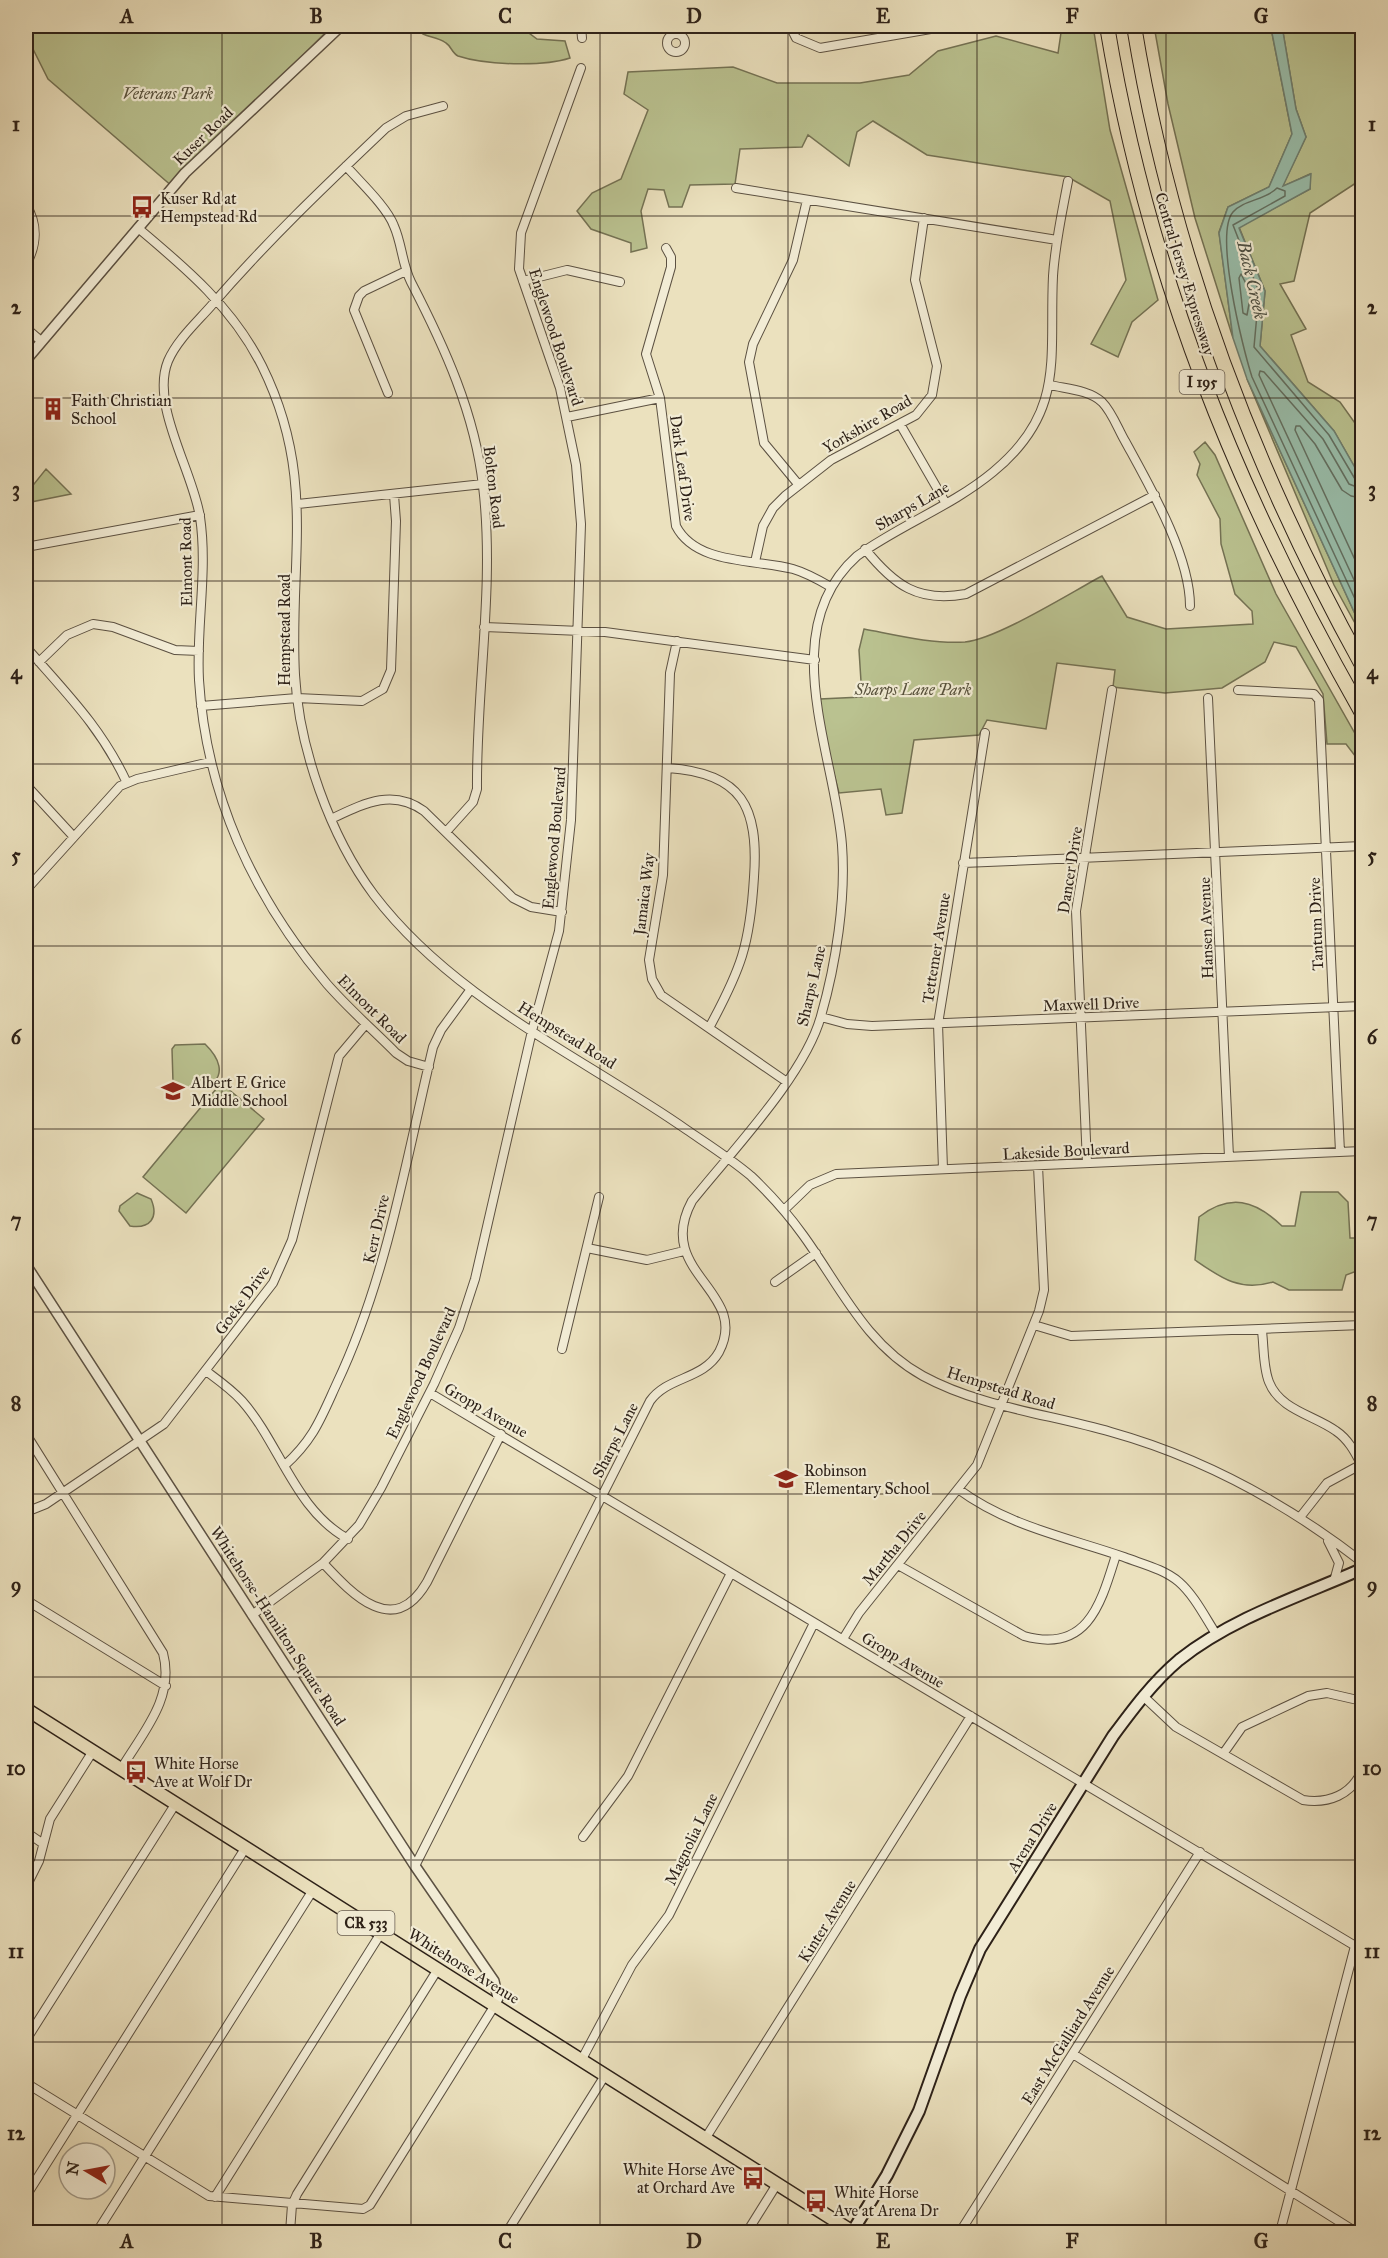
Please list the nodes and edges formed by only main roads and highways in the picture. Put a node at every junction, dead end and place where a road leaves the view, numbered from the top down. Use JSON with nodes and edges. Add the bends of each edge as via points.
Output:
{"nodes":[{"id":1,"x":1107,"y":26,"type":"edge"},
{"id":2,"x":1134,"y":26,"type":"edge"},
{"id":3,"x":1362,"y":665,"type":"edge"},
{"id":4,"x":1362,"y":713,"type":"edge"},
{"id":5,"x":1362,"y":1569,"type":"edge"},
{"id":6,"x":26,"y":1708,"type":"edge"},
{"id":7,"x":853,"y":2232,"type":"edge"}],
"edges":[{"from":1,"to":4,"type":"highway","name":"Central Jersey Expressway","number":"I 195","via":[[1148,216],[1206,393],[1280,560]]},
{"from":2,"to":3,"type":"highway","name":"Central Jersey Expressway","number":"I 195","via":[[1154,128],[1222,359],[1288,523]]},
{"from":5,"to":7,"type":"main road","name":"Arena Drive","via":[[1216,1635],[1178,1661],[1143,1696],[1113,1736],[980,1949],[919,2111]]},
{"from":6,"to":7,"type":"main road","name":"Whitehorse Avenue","number":"CR 533"}]}
